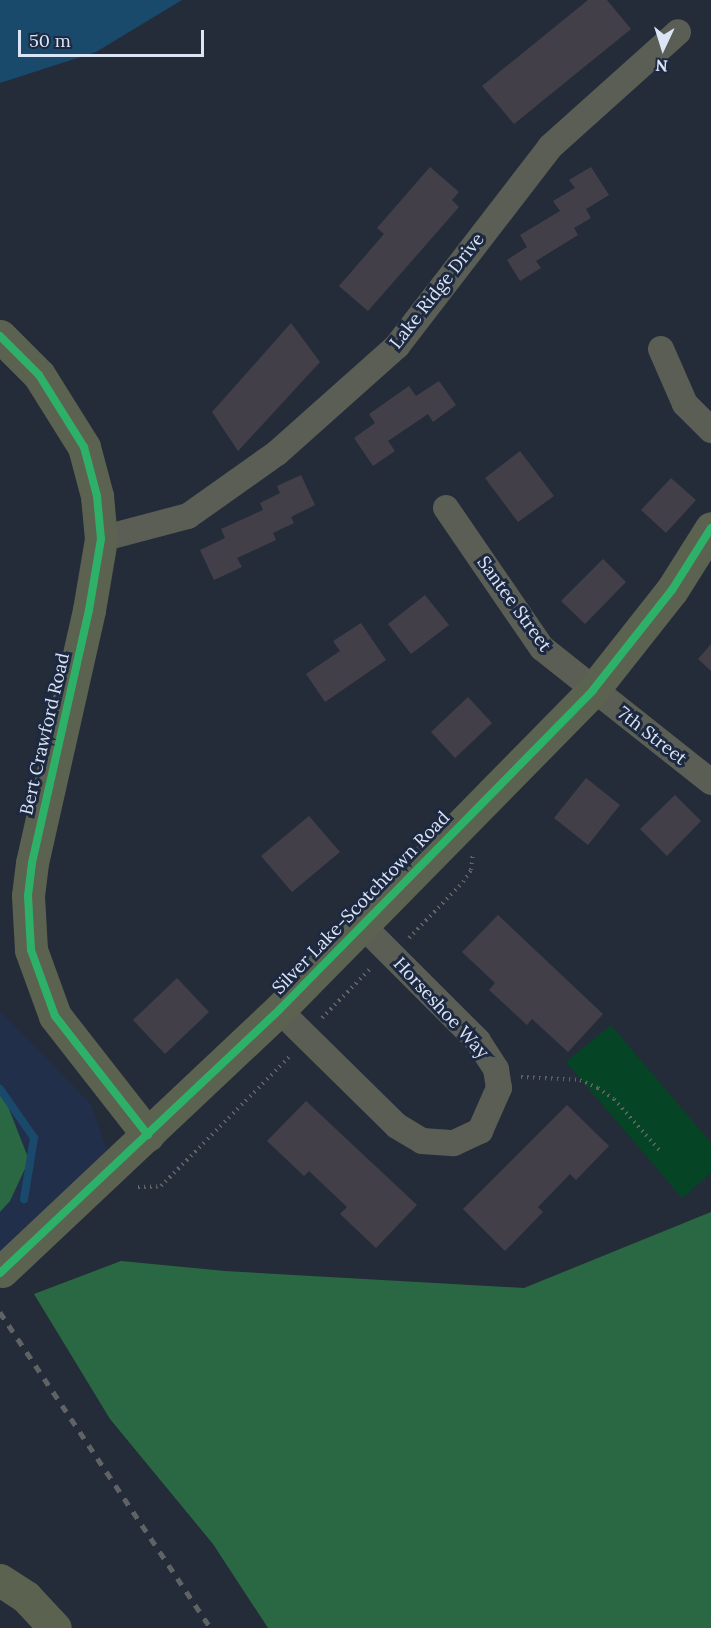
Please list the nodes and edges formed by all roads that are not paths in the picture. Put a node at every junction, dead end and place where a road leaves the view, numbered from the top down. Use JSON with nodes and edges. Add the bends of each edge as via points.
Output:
{"nodes":[{"id":1,"x":678,"y":32,"type":"dead end"},
{"id":2,"x":0,"y":336,"type":"edge"},
{"id":3,"x":661,"y":349,"type":"dead end"},
{"id":4,"x":711,"y":430,"type":"edge"},
{"id":5,"x":446,"y":508,"type":"dead end"},
{"id":6,"x":711,"y":528,"type":"edge"},
{"id":7,"x":100,"y":539,"type":"junction"},
{"id":8,"x":593,"y":690,"type":"junction"},
{"id":9,"x":711,"y":782,"type":"edge"},
{"id":10,"x":360,"y":923,"type":"junction"},
{"id":11,"x":279,"y":1010,"type":"junction"},
{"id":12,"x":148,"y":1135,"type":"junction"},
{"id":13,"x":2,"y":1271,"type":"dead end"},
{"id":14,"x":0,"y":1580,"type":"edge"},
{"id":15,"x":55,"y":1628,"type":"edge"}],
"edges":[{"from":1,"to":7,"type":"street","name":"Lake Ridge Drive","via":[[550,147],[397,346],[277,453],[188,516]]},
{"from":2,"to":7,"type":"street","name":"Bert Crawford Road","via":[[39,375],[80,439],[97,496]]},
{"from":3,"to":4,"type":"street","via":[[685,404]]},
{"from":5,"to":8,"type":"street","name":"Santee Street","via":[[542,648]]},
{"from":6,"to":8,"type":"street","name":"Silver Lake-Scotchtown Road","via":[[672,590]]},
{"from":7,"to":12,"type":"street","name":"Bert Crawford Road","via":[[89,610],[34,853],[29,925],[38,975],[55,1016]]},
{"from":8,"to":9,"type":"street","name":"7th Street"},
{"from":8,"to":10,"type":"street","name":"Silver Lake-Scotchtown Road"},
{"from":10,"to":11,"type":"street","name":"Silver Lake-Scotchtown Road"},
{"from":10,"to":11,"type":"street","name":"Horseshoe Way","via":[[478,1041],[496,1069],[499,1088],[480,1131],[454,1143],[422,1142],[397,1126]]},
{"from":11,"to":12,"type":"street","name":"Silver Lake-Scotchtown Road"},
{"from":12,"to":13,"type":"street","name":"Silver Lake-Scotchtown Road"},
{"from":14,"to":15,"type":"street","via":[[26,1597]]}]}
